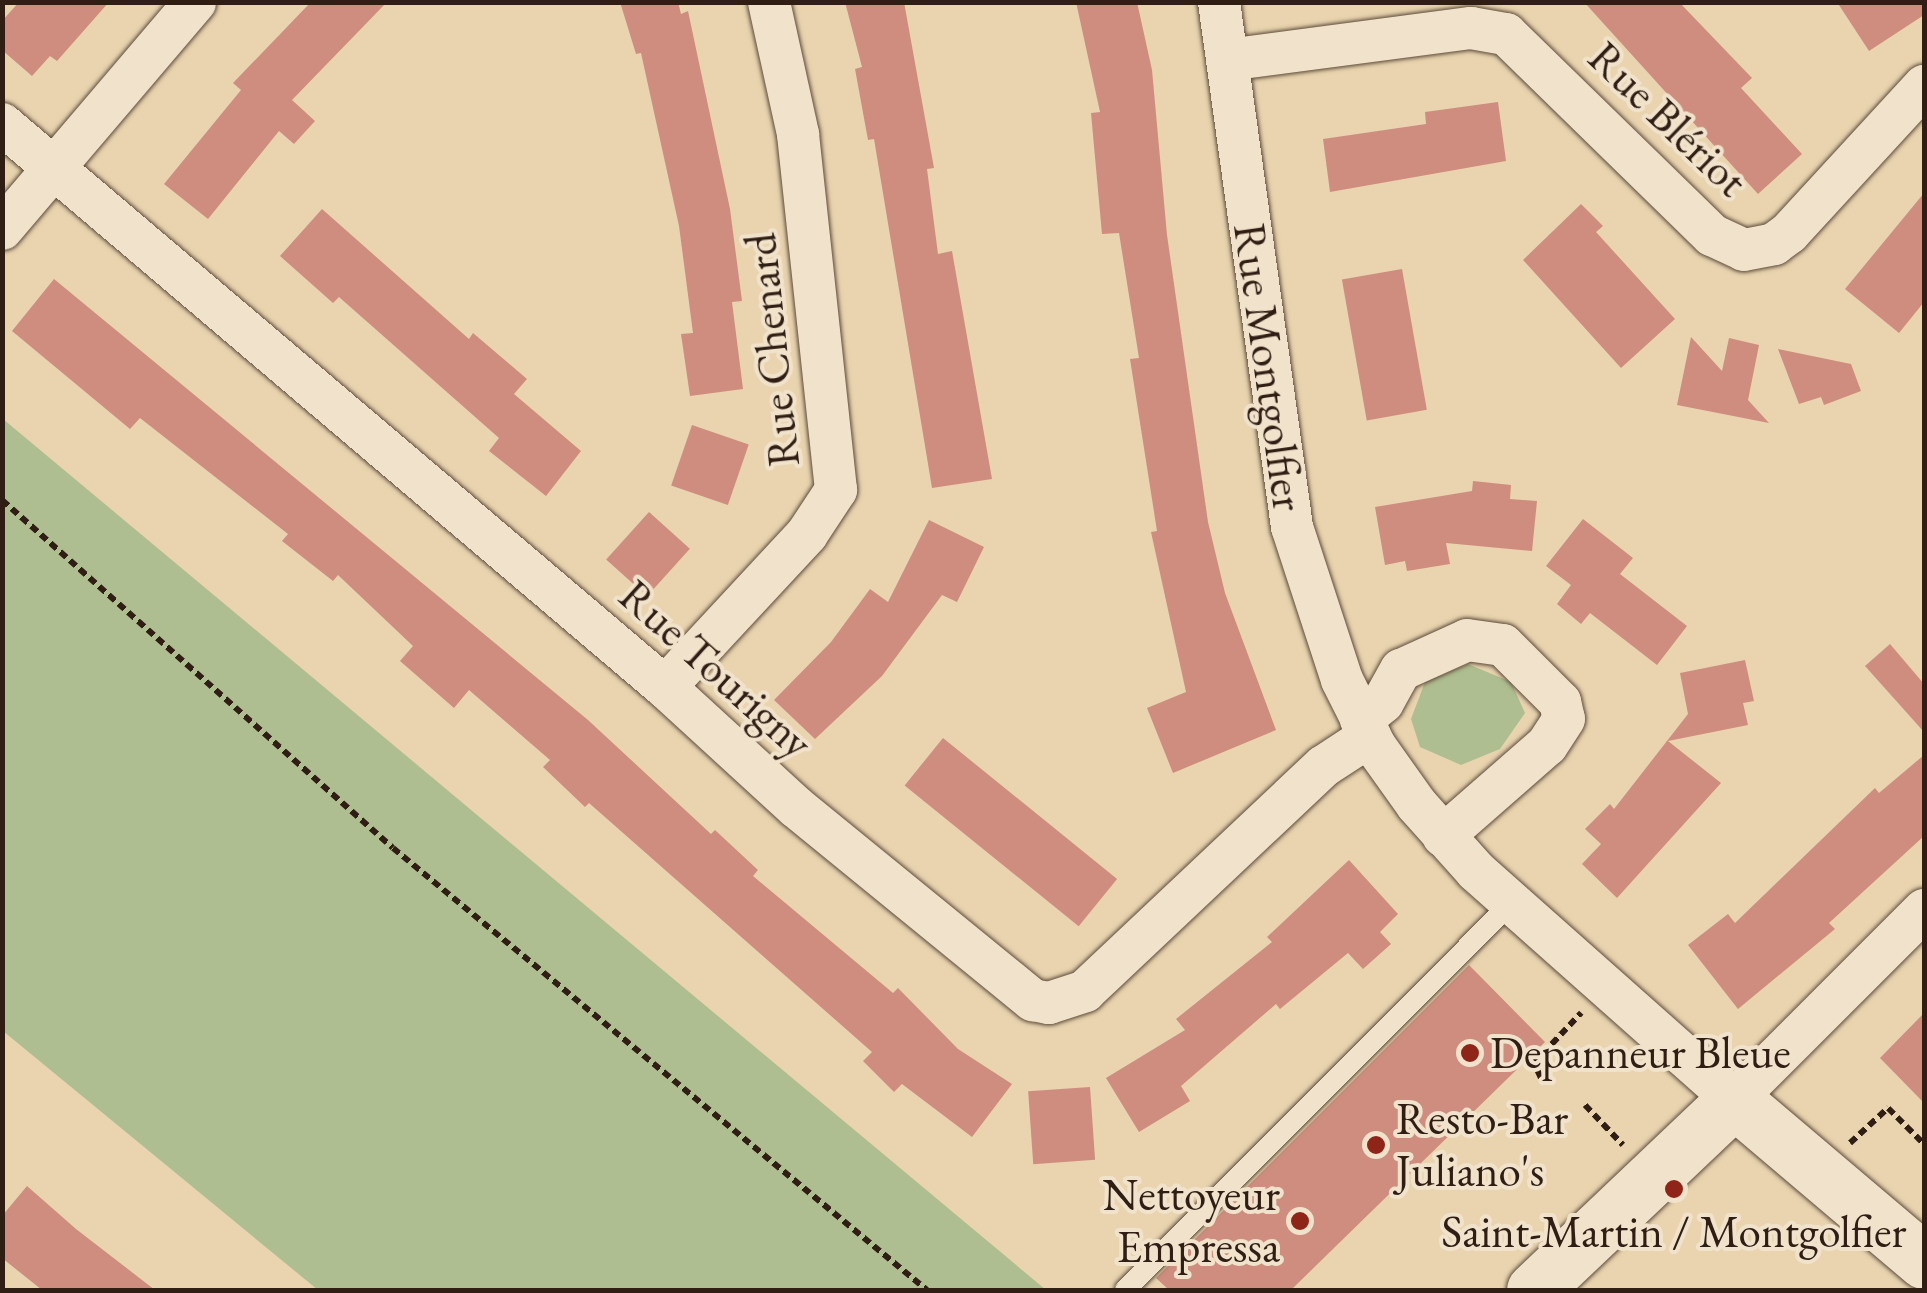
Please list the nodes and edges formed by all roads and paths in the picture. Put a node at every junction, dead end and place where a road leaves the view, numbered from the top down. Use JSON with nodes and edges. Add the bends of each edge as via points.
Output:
{"nodes":[{"id":1,"x":195,"y":2,"type":"edge"},
{"id":2,"x":769,"y":2,"type":"edge"},
{"id":3,"x":1219,"y":2,"type":"edge"},
{"id":4,"x":1227,"y":60,"type":"junction"},
{"id":5,"x":1924,"y":86,"type":"edge"},
{"id":6,"x":2,"y":124,"type":"edge"},
{"id":7,"x":54,"y":167,"type":"junction"},
{"id":8,"x":2,"y":229,"type":"edge"},
{"id":9,"x":2,"y":500,"type":"edge"},
{"id":10,"x":665,"y":687,"type":"junction"},
{"id":11,"x":1366,"y":728,"type":"junction"},
{"id":12,"x":1443,"y":836,"type":"junction"},
{"id":13,"x":1511,"y":903,"type":"junction"},
{"id":14,"x":1924,"y":910,"type":"edge"},
{"id":15,"x":1581,"y":1013,"type":"dead end"},
{"id":16,"x":1541,"y":1078,"type":"dead end"},
{"id":17,"x":1734,"y":1100,"type":"junction"},
{"id":18,"x":1585,"y":1105,"type":"dead end"},
{"id":19,"x":1924,"y":1144,"type":"edge"},
{"id":20,"x":1848,"y":1146,"type":"dead end"},
{"id":21,"x":1628,"y":1150,"type":"dead end"},
{"id":22,"x":1924,"y":1261,"type":"edge"},
{"id":23,"x":927,"y":1290,"type":"edge"},
{"id":24,"x":1124,"y":1290,"type":"edge"},
{"id":25,"x":1534,"y":1290,"type":"edge"}],
"edges":[{"from":1,"to":7,"type":"street"},
{"from":2,"to":10,"type":"street","name":"Rue Chenard","via":[[798,134],[836,490],[807,534]]},
{"from":3,"to":4,"type":"street","name":"Rue Montgolfier"},
{"from":4,"to":5,"type":"street","name":"Rue Blériot","via":[[1471,28],[1506,34],[1712,236],[1744,250],[1789,233]]},
{"from":4,"to":11,"type":"street","name":"Rue Montgolfier","via":[[1292,527],[1315,610]]},
{"from":6,"to":7,"type":"street","name":"Rue Tourigny"},
{"from":7,"to":8,"type":"street"},
{"from":7,"to":10,"type":"street","name":"Rue Tourigny"},
{"from":9,"to":23,"type":"path","via":[[393,848]]},
{"from":10,"to":11,"type":"street","name":"Rue Tourigny","via":[[984,964],[1043,1003],[1085,992]]},
{"from":11,"to":12,"type":"street","name":"Rue Montgolfier"},
{"from":11,"to":12,"type":"street","via":[[1402,670],[1467,640],[1503,646],[1560,702],[1564,719],[1547,745]]},
{"from":12,"to":13,"type":"street","name":"Rue Montgolfier"},
{"from":13,"to":17,"type":"street","name":"Rue Montgolfier"},
{"from":13,"to":24,"type":"lane"},
{"from":14,"to":17,"type":"street"},
{"from":15,"to":16,"type":"path","via":[[1534,1063]]},
{"from":17,"to":22,"type":"main road","name":"Rue Montgolfier"},
{"from":17,"to":25,"type":"main road"},
{"from":18,"to":21,"type":"path"},
{"from":19,"to":20,"type":"path","via":[[1888,1108]]}]}
